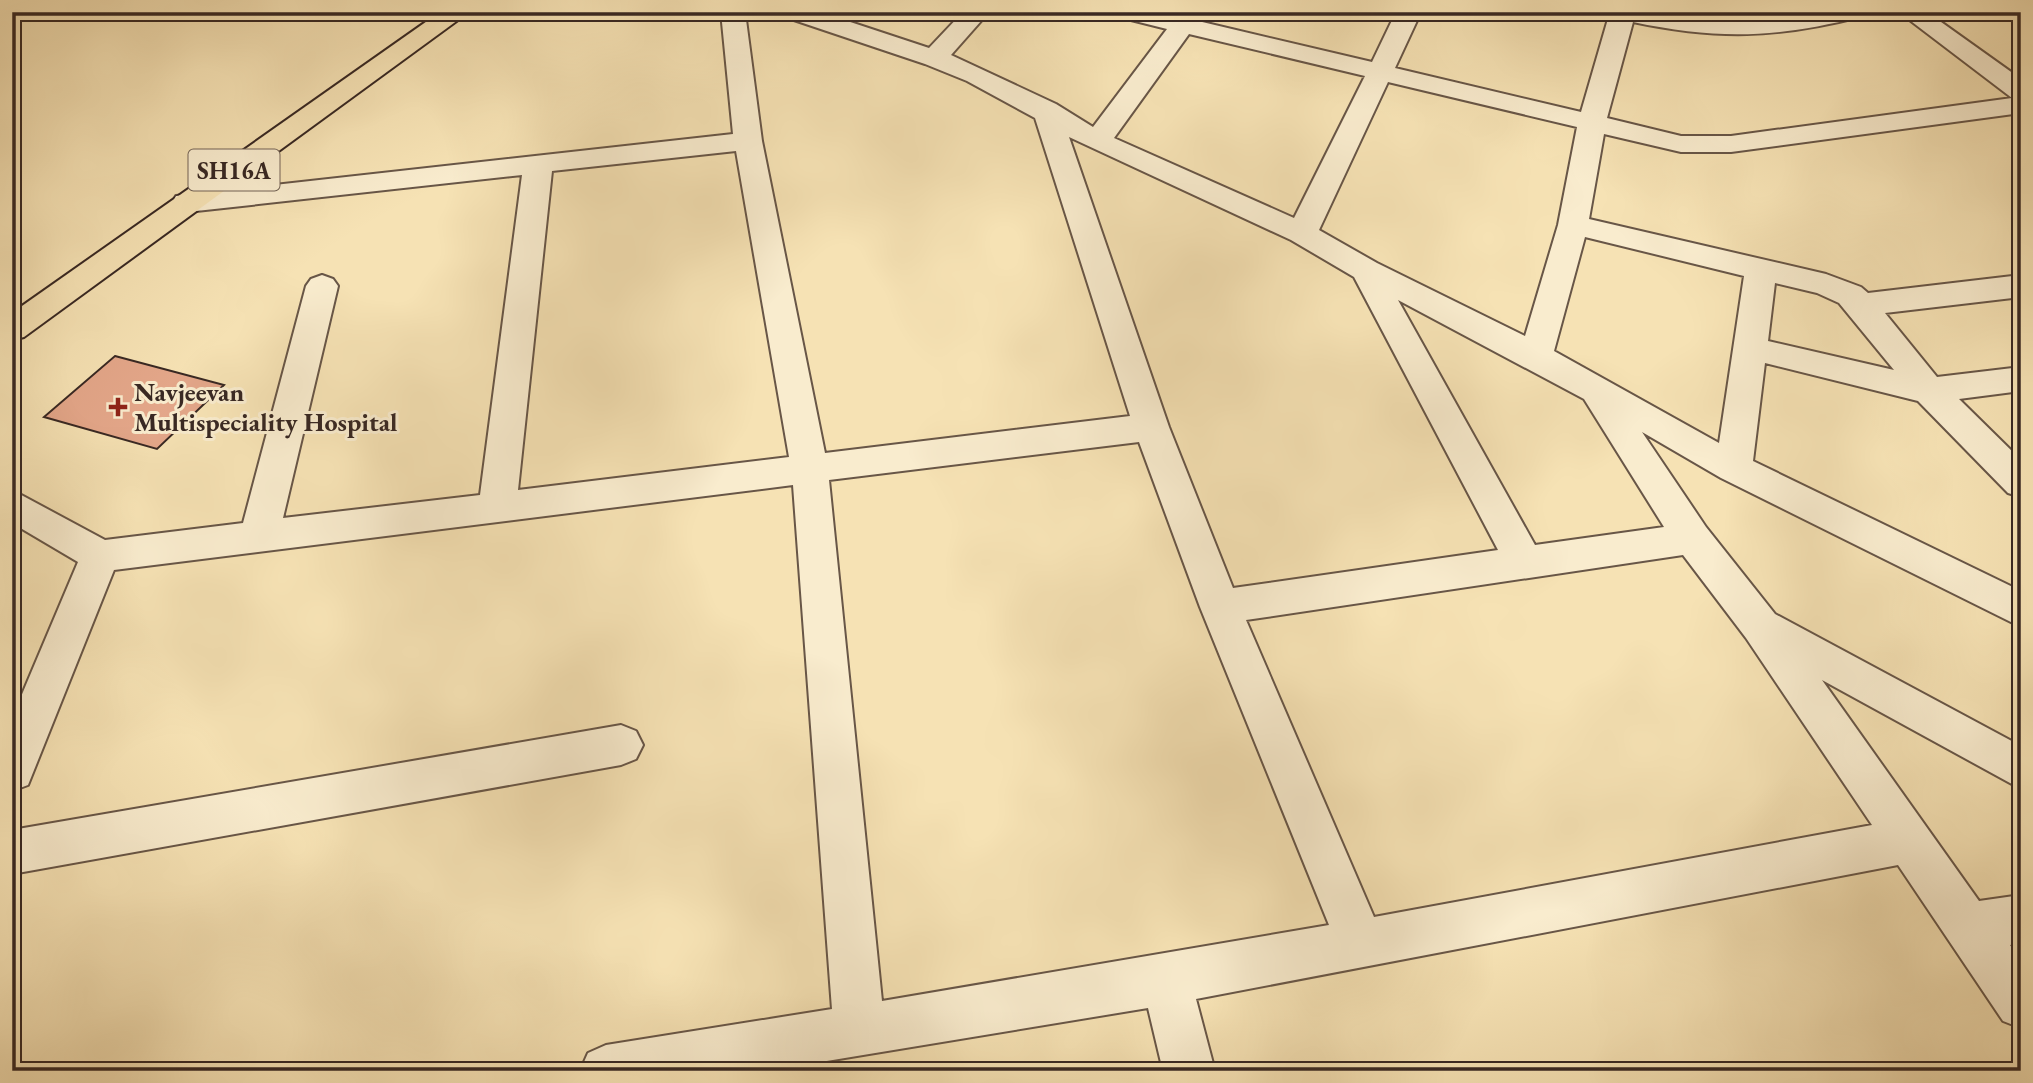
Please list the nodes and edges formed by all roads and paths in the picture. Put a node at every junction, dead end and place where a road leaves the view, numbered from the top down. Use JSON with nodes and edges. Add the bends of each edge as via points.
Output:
{"nodes":[{"id":1,"x":457,"y":12,"type":"edge"},
{"id":2,"x":733,"y":12,"type":"edge"},
{"id":3,"x":794,"y":12,"type":"edge"},
{"id":4,"x":977,"y":12,"type":"edge"},
{"id":5,"x":1128,"y":12,"type":"edge"},
{"id":6,"x":1409,"y":12,"type":"edge"},
{"id":7,"x":1623,"y":12,"type":"edge"},
{"id":8,"x":1852,"y":12,"type":"edge"},
{"id":9,"x":1911,"y":12,"type":"edge"},
{"id":10,"x":1187,"y":18,"type":"edge"},
{"id":11,"x":934,"y":58,"type":"junction"},
{"id":12,"x":1379,"y":70,"type":"junction"},
{"id":13,"x":2021,"y":92,"type":"edge"},
{"id":14,"x":2021,"y":105,"type":"edge"},
{"id":15,"x":1046,"y":110,"type":"junction"},
{"id":16,"x":1592,"y":121,"type":"junction"},
{"id":17,"x":748,"y":141,"type":"junction"},
{"id":18,"x":1097,"y":141,"type":"junction"},
{"id":19,"x":538,"y":166,"type":"junction"},
{"id":20,"x":187,"y":203,"type":"junction"},
{"id":21,"x":1573,"y":225,"type":"junction"},
{"id":22,"x":1302,"y":233,"type":"junction"},
{"id":23,"x":1761,"y":269,"type":"junction"},
{"id":24,"x":1366,"y":270,"type":"junction"},
{"id":25,"x":322,"y":286,"type":"dead end"},
{"id":26,"x":2021,"y":286,"type":"edge"},
{"id":27,"x":1861,"y":305,"type":"junction"},
{"id":28,"x":12,"y":329,"type":"edge"},
{"id":29,"x":1750,"y":348,"type":"junction"},
{"id":30,"x":1536,"y":356,"type":"junction"},
{"id":31,"x":2021,"y":379,"type":"edge"},
{"id":32,"x":1929,"y":391,"type":"junction"},
{"id":33,"x":1598,"y":393,"type":"junction"},
{"id":34,"x":1151,"y":427,"type":"junction"},
{"id":35,"x":1734,"y":468,"type":"junction"},
{"id":36,"x":810,"y":470,"type":"junction"},
{"id":37,"x":2021,"y":483,"type":"edge"},
{"id":38,"x":12,"y":505,"type":"edge"},
{"id":39,"x":497,"y":507,"type":"junction"},
{"id":40,"x":259,"y":537,"type":"junction"},
{"id":41,"x":1692,"y":538,"type":"junction"},
{"id":42,"x":100,"y":556,"type":"junction"},
{"id":43,"x":1524,"y":562,"type":"junction"},
{"id":44,"x":1220,"y":607,"type":"junction"},
{"id":45,"x":2021,"y":610,"type":"edge"},
{"id":46,"x":1760,"y":626,"type":"junction"},
{"id":47,"x":621,"y":745,"type":"dead end"},
{"id":48,"x":2021,"y":769,"type":"edge"},
{"id":49,"x":12,"y":771,"type":"edge"},
{"id":50,"x":1907,"y":841,"type":"junction"},
{"id":51,"x":12,"y":852,"type":"edge"},
{"id":52,"x":2021,"y":919,"type":"edge"},
{"id":53,"x":1968,"y":927,"type":"junction"},
{"id":54,"x":1361,"y":944,"type":"junction"},
{"id":55,"x":1167,"y":980,"type":"junction"},
{"id":56,"x":2021,"y":1003,"type":"edge"},
{"id":57,"x":859,"y":1029,"type":"junction"},
{"id":58,"x":606,"y":1071,"type":"edge"},
{"id":59,"x":1189,"y":1071,"type":"edge"}],
"edges":[{"from":1,"to":20,"type":"main road","number":"SH16A"},
{"from":2,"to":17,"type":"street"},
{"from":3,"to":11,"type":"street"},
{"from":4,"to":11,"type":"street"},
{"from":5,"to":10,"type":"street"},
{"from":6,"to":12,"type":"street"},
{"from":7,"to":8,"type":"street","via":[[1734,29]]},
{"from":7,"to":16,"type":"street"},
{"from":9,"to":13,"type":"street"},
{"from":10,"to":12,"type":"street"},
{"from":10,"to":18,"type":"street"},
{"from":11,"to":15,"type":"street"},
{"from":12,"to":16,"type":"street"},
{"from":12,"to":22,"type":"street"},
{"from":14,"to":16,"type":"street","via":[[1705,145],[1681,144]]},
{"from":15,"to":18,"type":"street"},
{"from":15,"to":34,"type":"street"},
{"from":16,"to":21,"type":"street"},
{"from":17,"to":19,"type":"street"},
{"from":17,"to":36,"type":"street"},
{"from":18,"to":22,"type":"street"},
{"from":19,"to":20,"type":"street"},
{"from":19,"to":39,"type":"street"},
{"from":20,"to":28,"type":"main road","number":"SH16A"},
{"from":21,"to":23,"type":"street"},
{"from":21,"to":30,"type":"street"},
{"from":22,"to":24,"type":"street"},
{"from":23,"to":27,"type":"street","via":[[1826,285]]},
{"from":23,"to":29,"type":"street"},
{"from":24,"to":30,"type":"street"},
{"from":24,"to":43,"type":"street"},
{"from":25,"to":40,"type":"street"},
{"from":26,"to":27,"type":"street"},
{"from":27,"to":32,"type":"street"},
{"from":29,"to":32,"type":"street"},
{"from":29,"to":35,"type":"street"},
{"from":30,"to":33,"type":"street"},
{"from":31,"to":32,"type":"street"},
{"from":32,"to":37,"type":"street"},
{"from":33,"to":35,"type":"street"},
{"from":33,"to":41,"type":"street"},
{"from":34,"to":36,"type":"street"},
{"from":34,"to":44,"type":"street"},
{"from":35,"to":45,"type":"street"},
{"from":36,"to":39,"type":"street"},
{"from":36,"to":57,"type":"street"},
{"from":38,"to":42,"type":"street"},
{"from":39,"to":40,"type":"street"},
{"from":40,"to":42,"type":"street"},
{"from":41,"to":43,"type":"street"},
{"from":41,"to":46,"type":"street"},
{"from":42,"to":49,"type":"street"},
{"from":43,"to":44,"type":"street"},
{"from":44,"to":54,"type":"street"},
{"from":46,"to":48,"type":"street"},
{"from":46,"to":50,"type":"street"},
{"from":47,"to":51,"type":"street"},
{"from":50,"to":53,"type":"street"},
{"from":50,"to":54,"type":"street"},
{"from":52,"to":53,"type":"street"},
{"from":53,"to":56,"type":"street"},
{"from":54,"to":55,"type":"street"},
{"from":55,"to":57,"type":"street"},
{"from":55,"to":59,"type":"street"},
{"from":57,"to":58,"type":"street"}]}
